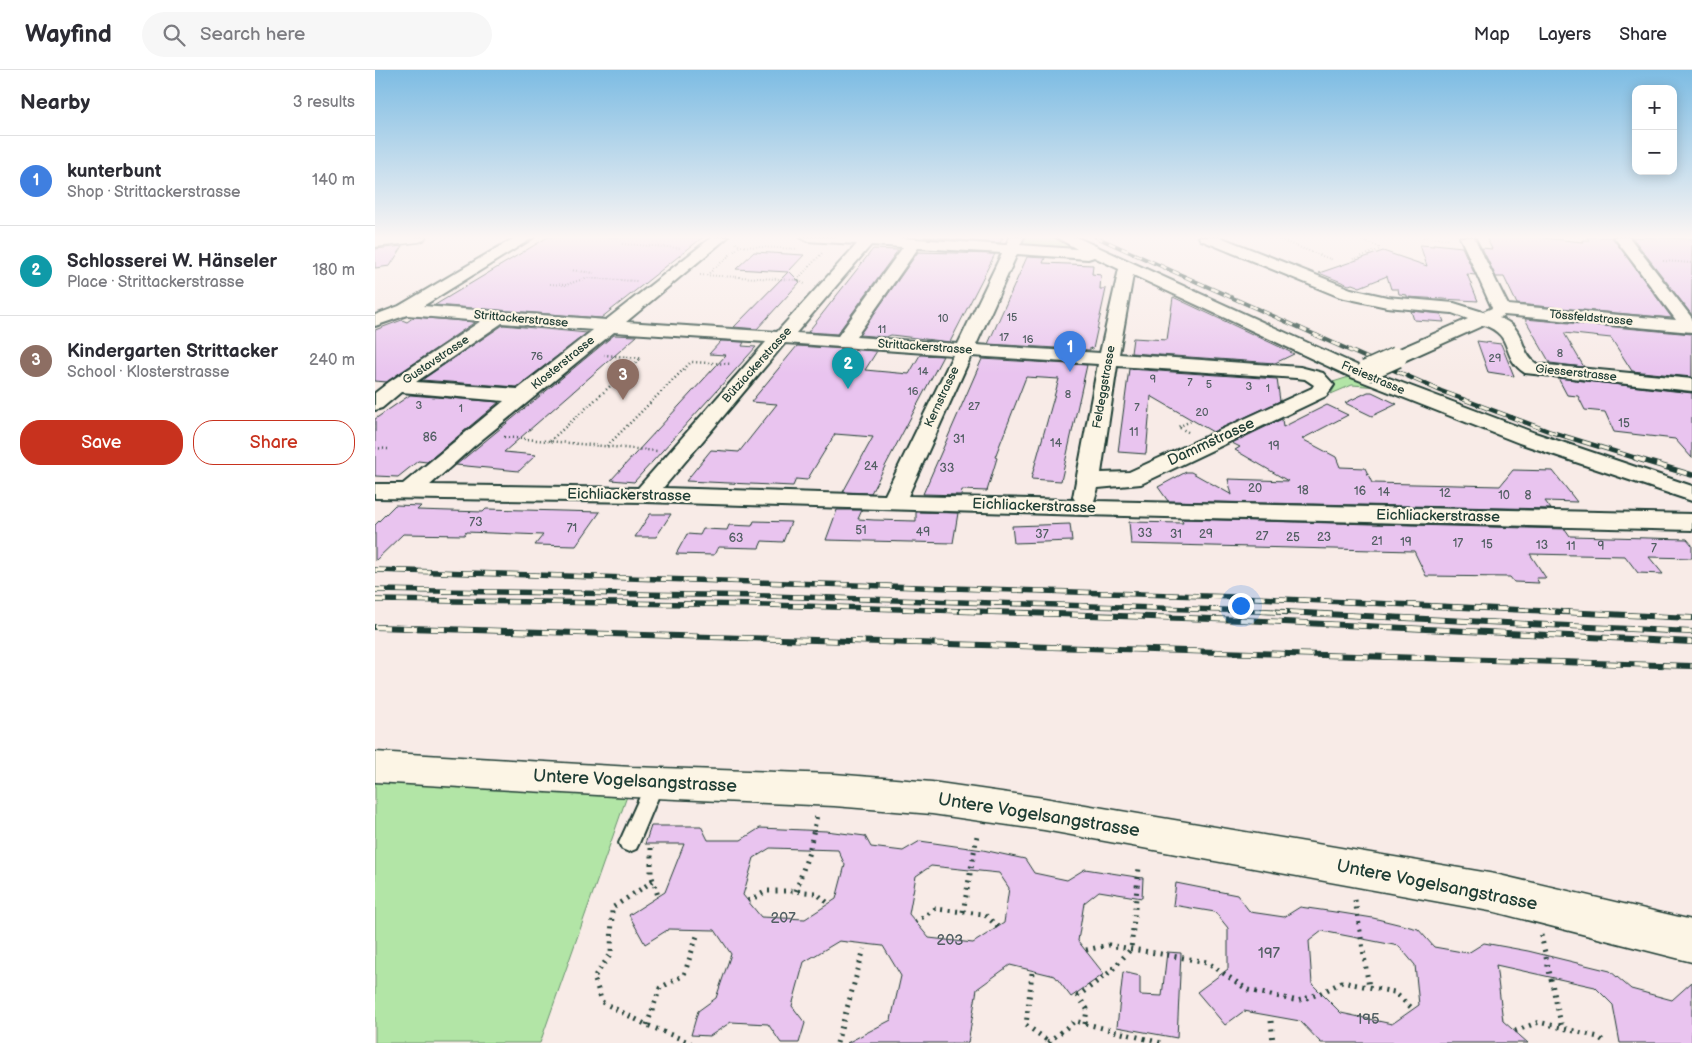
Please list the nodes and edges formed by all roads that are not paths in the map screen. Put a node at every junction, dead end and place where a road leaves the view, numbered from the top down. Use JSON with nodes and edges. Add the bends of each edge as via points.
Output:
{"nodes":[{"id":1,"x":451,"y":282,"type":"edge"},
{"id":2,"x":663,"y":282,"type":"edge"},
{"id":3,"x":830,"y":282,"type":"edge"},
{"id":4,"x":886,"y":282,"type":"edge"},
{"id":5,"x":996,"y":282,"type":"edge"},
{"id":6,"x":1124,"y":282,"type":"edge"},
{"id":7,"x":1161,"y":282,"type":"edge"},
{"id":8,"x":1318,"y":282,"type":"edge"},
{"id":9,"x":1483,"y":282,"type":"edge"},
{"id":10,"x":1656,"y":282,"type":"edge"},
{"id":11,"x":405,"y":310,"type":"junction"},
{"id":12,"x":1494,"y":314,"type":"junction"},
{"id":13,"x":499,"y":318,"type":"junction"},
{"id":14,"x":375,"y":321,"type":"edge"},
{"id":15,"x":609,"y":326,"type":"junction"},
{"id":16,"x":1691,"y":327,"type":"edge"},
{"id":17,"x":781,"y":338,"type":"junction"},
{"id":18,"x":844,"y":341,"type":"junction"},
{"id":19,"x":964,"y":349,"type":"junction"},
{"id":20,"x":1108,"y":361,"type":"junction"},
{"id":21,"x":1362,"y":372,"type":"junction"},
{"id":22,"x":1323,"y":382,"type":"joint"},
{"id":23,"x":1692,"y":385,"type":"edge"},
{"id":24,"x":397,"y":386,"type":"junction"},
{"id":25,"x":523,"y":396,"type":"junction"},
{"id":26,"x":375,"y":404,"type":"edge"},
{"id":27,"x":1088,"y":481,"type":"junction"},
{"id":28,"x":375,"y":491,"type":"edge"},
{"id":29,"x":409,"y":491,"type":"junction"},
{"id":30,"x":1692,"y":494,"type":"edge"},
{"id":31,"x":645,"y":495,"type":"junction"},
{"id":32,"x":893,"y":503,"type":"junction"},
{"id":33,"x":1084,"y":508,"type":"junction"},
{"id":34,"x":1692,"y":522,"type":"edge"},
{"id":35,"x":375,"y":767,"type":"edge"},
{"id":36,"x":655,"y":783,"type":"junction"},
{"id":37,"x":629,"y":843,"type":"dead end"},
{"id":38,"x":1692,"y":941,"type":"edge"}],
"edges":[{"from":1,"to":11,"type":"street"},
{"from":2,"to":15,"type":"street","name":"Klosterstrasse"},
{"from":3,"to":17,"type":"street","name":"Bütziackerstrasse"},
{"from":4,"to":18,"type":"street"},
{"from":5,"to":19,"type":"street","name":"Kernstrasse"},
{"from":6,"to":20,"type":"street","name":"Feldeggstrasse"},
{"from":7,"to":21,"type":"street","name":"Freiestrasse"},
{"from":8,"to":12,"type":"street","name":"Tössfeldstrasse","via":[[1346,294],[1387,302]]},
{"from":9,"to":12,"type":"street"},
{"from":10,"to":16,"type":"street"},
{"from":11,"to":13,"type":"street","name":"Strittackerstrasse"},
{"from":11,"to":14,"type":"street"},
{"from":12,"to":16,"type":"street","name":"Tössfeldstrasse"},
{"from":12,"to":21,"type":"street","bridge":true},
{"from":12,"to":23,"type":"street","name":"Giesserstrasse","via":[[1508,329],[1522,364],[1533,369]]},
{"from":13,"to":15,"type":"street","name":"Strittackerstrasse"},
{"from":13,"to":24,"type":"street","name":"Gustavstrasse"},
{"from":15,"to":17,"type":"street","name":"Strittackerstrasse"},
{"from":15,"to":25,"type":"street","name":"Klosterstrasse"},
{"from":17,"to":18,"type":"street","name":"Strittackerstrasse"},
{"from":17,"to":31,"type":"street","name":"Bütziackerstrasse"},
{"from":18,"to":19,"type":"street","name":"Strittackerstrasse"},
{"from":19,"to":20,"type":"street","name":"Strittackerstrasse"},
{"from":19,"to":32,"type":"street","name":"Kernstrasse"},
{"from":20,"to":22,"type":"street","name":"Strittackerstrasse","via":[[1295,372],[1312,375]]},
{"from":20,"to":27,"type":"street","name":"Feldeggstrasse"},
{"from":21,"to":30,"type":"street","name":"Freiestrasse","via":[[1527,438]]},
{"from":22,"to":27,"type":"street","name":"Dammstrasse","via":[[1319,392],[1133,480]]},
{"from":24,"to":25,"type":"street"},
{"from":24,"to":26,"type":"street","name":"Gustavstrasse"},
{"from":25,"to":29,"type":"street","name":"Klosterstrasse"},
{"from":27,"to":33,"type":"street","name":"Feldeggstrasse"},
{"from":28,"to":29,"type":"street","name":"Eichliackerstrasse"},
{"from":29,"to":31,"type":"street","name":"Eichliackerstrasse"},
{"from":31,"to":32,"type":"street","name":"Eichliackerstrasse"},
{"from":32,"to":33,"type":"street","name":"Eichliackerstrasse"},
{"from":33,"to":34,"type":"street","name":"Eichliackerstrasse"},
{"from":35,"to":36,"type":"main road","name":"Untere Vogelsangstrasse"},
{"from":36,"to":37,"type":"lane"},
{"from":36,"to":38,"type":"main road","name":"Untere Vogelsangstrasse","via":[[834,790],[932,798],[1044,814],[1495,893]]}]}
